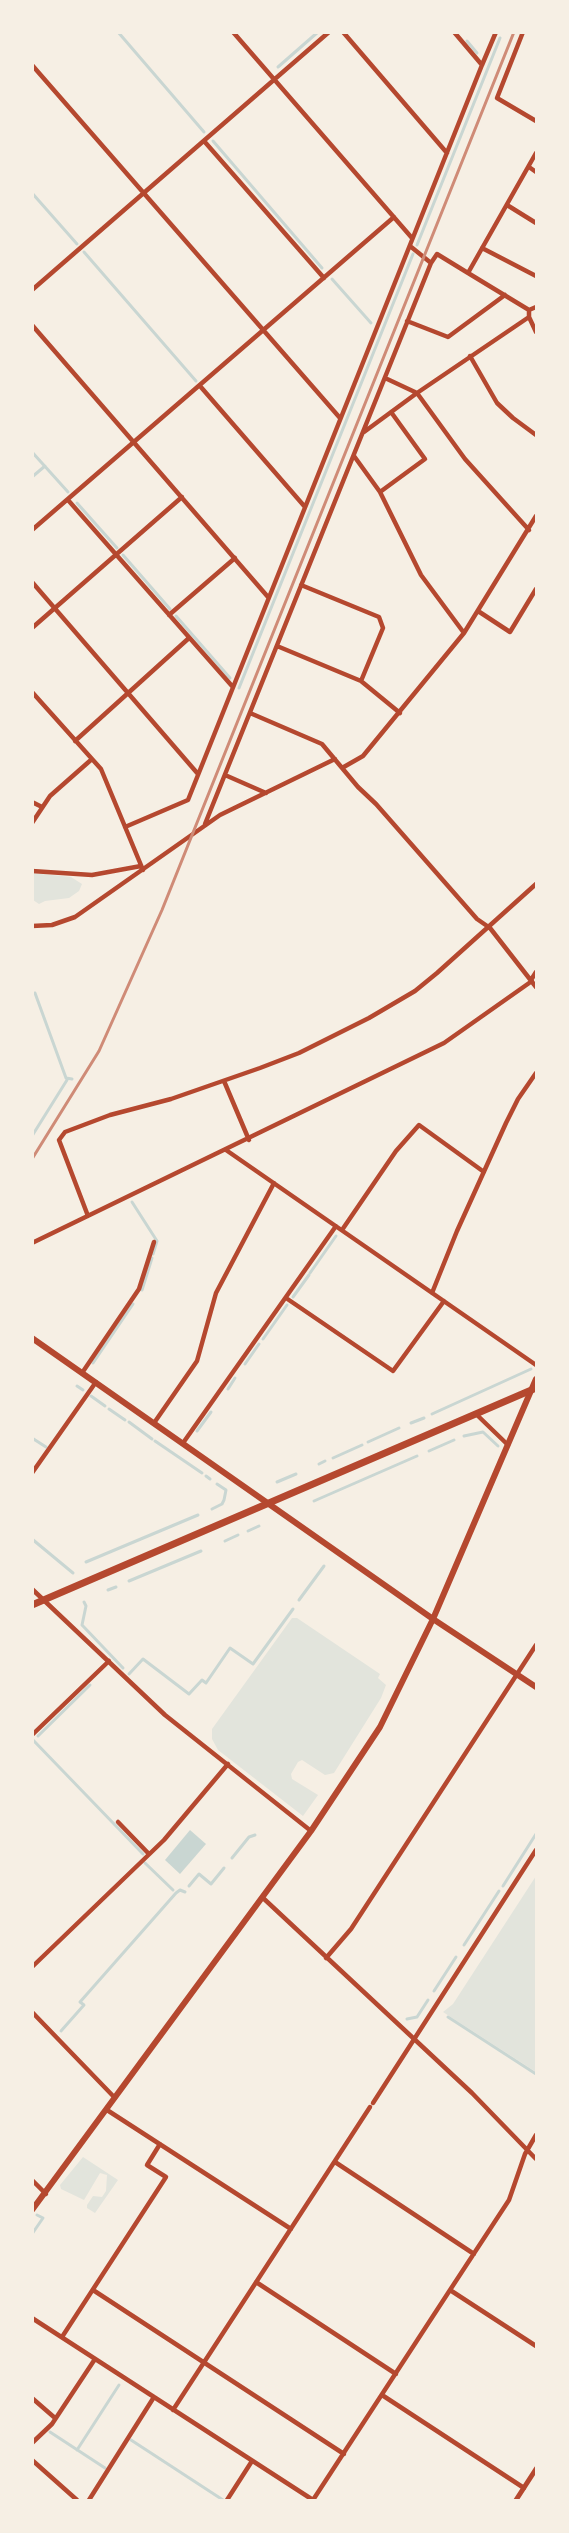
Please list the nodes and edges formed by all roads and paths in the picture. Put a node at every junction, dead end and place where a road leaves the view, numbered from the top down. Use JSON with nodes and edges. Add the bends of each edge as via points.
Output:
{"nodes":[{"id":1,"x":233,"y":32,"type":"edge"},
{"id":2,"x":329,"y":32,"type":"edge"},
{"id":3,"x":343,"y":32,"type":"edge"},
{"id":4,"x":454,"y":32,"type":"edge"},
{"id":5,"x":496,"y":32,"type":"edge"},
{"id":6,"x":523,"y":32,"type":"edge"},
{"id":7,"x":32,"y":65,"type":"edge"},
{"id":8,"x":482,"y":65,"type":"junction"},
{"id":9,"x":274,"y":80,"type":"junction"},
{"id":10,"x":536,"y":121,"type":"edge"},
{"id":11,"x":204,"y":141,"type":"junction"},
{"id":12,"x":448,"y":153,"type":"junction"},
{"id":13,"x":536,"y":154,"type":"edge"},
{"id":14,"x":529,"y":167,"type":"junction"},
{"id":15,"x":536,"y":172,"type":"edge"},
{"id":16,"x":144,"y":193,"type":"junction"},
{"id":17,"x":507,"y":206,"type":"junction"},
{"id":18,"x":394,"y":217,"type":"junction"},
{"id":19,"x":536,"y":223,"type":"edge"},
{"id":20,"x":412,"y":238,"type":"junction"},
{"id":21,"x":410,"y":246,"type":"junction"},
{"id":22,"x":482,"y":248,"type":"junction"},
{"id":23,"x":431,"y":263,"type":"junction"},
{"id":24,"x":468,"y":273,"type":"junction"},
{"id":25,"x":536,"y":276,"type":"edge"},
{"id":26,"x":324,"y":278,"type":"junction"},
{"id":27,"x":32,"y":290,"type":"edge"},
{"id":28,"x":504,"y":295,"type":"junction"},
{"id":29,"x":536,"y":307,"type":"edge"},
{"id":30,"x":529,"y":310,"type":"junction"},
{"id":31,"x":529,"y":317,"type":"junction"},
{"id":32,"x":407,"y":322,"type":"junction"},
{"id":33,"x":32,"y":325,"type":"edge"},
{"id":34,"x":264,"y":330,"type":"junction"},
{"id":35,"x":536,"y":332,"type":"edge"},
{"id":36,"x":470,"y":356,"type":"junction"},
{"id":37,"x":385,"y":378,"type":"junction"},
{"id":38,"x":200,"y":386,"type":"junction"},
{"id":39,"x":417,"y":392,"type":"junction"},
{"id":40,"x":391,"y":412,"type":"junction"},
{"id":41,"x":340,"y":418,"type":"junction"},
{"id":42,"x":363,"y":433,"type":"junction"},
{"id":43,"x":536,"y":435,"type":"edge"},
{"id":44,"x":134,"y":442,"type":"junction"},
{"id":45,"x":354,"y":456,"type":"junction"},
{"id":46,"x":380,"y":492,"type":"junction"},
{"id":47,"x":182,"y":497,"type":"junction"},
{"id":48,"x":68,"y":500,"type":"junction"},
{"id":49,"x":304,"y":507,"type":"junction"},
{"id":50,"x":536,"y":516,"type":"edge"},
{"id":51,"x":32,"y":530,"type":"edge"},
{"id":52,"x":529,"y":530,"type":"junction"},
{"id":53,"x":116,"y":554,"type":"junction"},
{"id":54,"x":235,"y":558,"type":"junction"},
{"id":55,"x":32,"y":582,"type":"edge"},
{"id":56,"x":302,"y":585,"type":"junction"},
{"id":57,"x":536,"y":589,"type":"edge"},
{"id":58,"x":268,"y":597,"type":"junction"},
{"id":59,"x":55,"y":608,"type":"junction"},
{"id":60,"x":480,"y":613,"type":"junction"},
{"id":61,"x":169,"y":615,"type":"junction"},
{"id":62,"x":32,"y":628,"type":"edge"},
{"id":63,"x":464,"y":633,"type":"junction"},
{"id":64,"x":189,"y":638,"type":"junction"},
{"id":65,"x":277,"y":646,"type":"junction"},
{"id":66,"x":361,"y":681,"type":"junction"},
{"id":67,"x":232,"y":686,"type":"junction"},
{"id":68,"x":32,"y":692,"type":"edge"},
{"id":69,"x":128,"y":693,"type":"junction"},
{"id":70,"x":250,"y":713,"type":"junction"},
{"id":71,"x":400,"y":714,"type":"junction"},
{"id":72,"x":76,"y":740,"type":"junction"},
{"id":73,"x":92,"y":759,"type":"junction"},
{"id":74,"x":335,"y":759,"type":"junction"},
{"id":75,"x":342,"y":768,"type":"junction"},
{"id":76,"x":198,"y":774,"type":"junction"},
{"id":77,"x":225,"y":775,"type":"junction"},
{"id":78,"x":266,"y":793,"type":"junction"},
{"id":79,"x":32,"y":802,"type":"edge"},
{"id":80,"x":42,"y":807,"type":"junction"},
{"id":81,"x":32,"y":823,"type":"edge"},
{"id":82,"x":205,"y":824,"type":"junction"},
{"id":83,"x":125,"y":827,"type":"junction"},
{"id":84,"x":142,"y":868,"type":"junction"},
{"id":85,"x":32,"y":870,"type":"edge"},
{"id":86,"x":536,"y":884,"type":"edge"},
{"id":87,"x":32,"y":926,"type":"edge"},
{"id":88,"x":490,"y":928,"type":"junction"},
{"id":89,"x":536,"y":972,"type":"edge"},
{"id":90,"x":532,"y":980,"type":"junction"},
{"id":91,"x":536,"y":986,"type":"edge"},
{"id":92,"x":536,"y":1073,"type":"edge"},
{"id":93,"x":224,"y":1081,"type":"junction"},
{"id":94,"x":248,"y":1140,"type":"junction"},
{"id":95,"x":226,"y":1150,"type":"junction"},
{"id":96,"x":484,"y":1172,"type":"junction"},
{"id":97,"x":274,"y":1183,"type":"junction"},
{"id":98,"x":88,"y":1216,"type":"junction"},
{"id":99,"x":336,"y":1226,"type":"junction"},
{"id":100,"x":342,"y":1230,"type":"junction"},
{"id":101,"x":154,"y":1242,"type":"dead end"},
{"id":102,"x":32,"y":1243,"type":"edge"},
{"id":103,"x":432,"y":1293,"type":"junction"},
{"id":104,"x":286,"y":1298,"type":"junction"},
{"id":105,"x":444,"y":1300,"type":"junction"},
{"id":106,"x":32,"y":1338,"type":"edge"},
{"id":107,"x":536,"y":1365,"type":"edge"},
{"id":108,"x":82,"y":1373,"type":"junction"},
{"id":109,"x":536,"y":1379,"type":"edge"},
{"id":110,"x":96,"y":1382,"type":"junction"},
{"id":111,"x":534,"y":1389,"type":"edge"},
{"id":112,"x":476,"y":1414,"type":"junction"},
{"id":113,"x":154,"y":1423,"type":"junction"},
{"id":114,"x":184,"y":1443,"type":"junction"},
{"id":115,"x":508,"y":1445,"type":"junction"},
{"id":116,"x":32,"y":1473,"type":"edge"},
{"id":117,"x":270,"y":1503,"type":"junction"},
{"id":118,"x":32,"y":1589,"type":"edge"},
{"id":119,"x":45,"y":1600,"type":"junction"},
{"id":120,"x":32,"y":1606,"type":"edge"},
{"id":121,"x":433,"y":1618,"type":"junction"},
{"id":122,"x":536,"y":1645,"type":"edge"},
{"id":123,"x":109,"y":1661,"type":"junction"},
{"id":124,"x":517,"y":1675,"type":"junction"},
{"id":125,"x":536,"y":1687,"type":"edge"},
{"id":126,"x":32,"y":1735,"type":"edge"},
{"id":127,"x":228,"y":1764,"type":"junction"},
{"id":128,"x":118,"y":1822,"type":"dead end"},
{"id":129,"x":311,"y":1832,"type":"junction"},
{"id":130,"x":536,"y":1850,"type":"edge"},
{"id":131,"x":149,"y":1854,"type":"junction"},
{"id":132,"x":262,"y":1897,"type":"junction"},
{"id":133,"x":326,"y":1958,"type":"junction"},
{"id":134,"x":32,"y":1967,"type":"edge"},
{"id":135,"x":32,"y":2012,"type":"edge"},
{"id":136,"x":414,"y":2040,"type":"junction"},
{"id":137,"x":115,"y":2098,"type":"junction"},
{"id":138,"x":107,"y":2110,"type":"junction"},
{"id":139,"x":536,"y":2135,"type":"edge"},
{"id":140,"x":160,"y":2144,"type":"junction"},
{"id":141,"x":528,"y":2151,"type":"junction"},
{"id":142,"x":536,"y":2159,"type":"edge"},
{"id":143,"x":335,"y":2162,"type":"junction"},
{"id":144,"x":32,"y":2180,"type":"edge"},
{"id":145,"x":46,"y":2194,"type":"junction"},
{"id":146,"x":32,"y":2210,"type":"edge"},
{"id":147,"x":291,"y":2229,"type":"junction"},
{"id":148,"x":474,"y":2254,"type":"junction"},
{"id":149,"x":256,"y":2282,"type":"junction"},
{"id":150,"x":93,"y":2290,"type":"junction"},
{"id":151,"x":450,"y":2290,"type":"junction"},
{"id":152,"x":32,"y":2318,"type":"edge"},
{"id":153,"x":62,"y":2337,"type":"junction"},
{"id":154,"x":536,"y":2346,"type":"edge"},
{"id":155,"x":95,"y":2358,"type":"junction"},
{"id":156,"x":204,"y":2363,"type":"junction"},
{"id":157,"x":396,"y":2374,"type":"junction"},
{"id":158,"x":382,"y":2395,"type":"junction"},
{"id":159,"x":154,"y":2397,"type":"junction"},
{"id":160,"x":32,"y":2398,"type":"edge"},
{"id":161,"x":173,"y":2410,"type":"junction"},
{"id":162,"x":55,"y":2418,"type":"junction"},
{"id":163,"x":32,"y":2443,"type":"edge"},
{"id":164,"x":344,"y":2454,"type":"junction"},
{"id":165,"x":32,"y":2460,"type":"edge"},
{"id":166,"x":252,"y":2461,"type":"junction"},
{"id":167,"x":536,"y":2469,"type":"edge"},
{"id":168,"x":524,"y":2488,"type":"junction"},
{"id":169,"x":77,"y":2500,"type":"edge"},
{"id":170,"x":89,"y":2500,"type":"edge"},
{"id":171,"x":227,"y":2500,"type":"edge"},
{"id":172,"x":313,"y":2500,"type":"edge"},
{"id":173,"x":516,"y":2500,"type":"edge"}],
"edges":[{"from":1,"to":9,"type":"street"},
{"from":2,"to":9,"type":"street"},
{"from":3,"to":12,"type":"street"},
{"from":4,"to":8,"type":"street"},
{"from":5,"to":8,"type":"street"},
{"from":6,"to":10,"type":"street","via":[[497,98]]},
{"from":7,"to":16,"type":"street"},
{"from":8,"to":12,"type":"street"},
{"from":9,"to":11,"type":"street"},
{"from":9,"to":18,"type":"street"},
{"from":11,"to":16,"type":"street"},
{"from":11,"to":26,"type":"street"},
{"from":12,"to":20,"type":"street"},
{"from":13,"to":14,"type":"street"},
{"from":14,"to":15,"type":"street"},
{"from":14,"to":17,"type":"street"},
{"from":16,"to":27,"type":"street"},
{"from":16,"to":34,"type":"street"},
{"from":17,"to":19,"type":"street"},
{"from":17,"to":22,"type":"street"},
{"from":18,"to":20,"type":"street"},
{"from":18,"to":26,"type":"street"},
{"from":20,"to":21,"type":"street"},
{"from":21,"to":23,"type":"street"},
{"from":21,"to":41,"type":"street"},
{"from":22,"to":24,"type":"street"},
{"from":22,"to":25,"type":"street"},
{"from":23,"to":24,"type":"street","via":[[437,254]]},
{"from":23,"to":32,"type":"street"},
{"from":24,"to":28,"type":"street"},
{"from":26,"to":34,"type":"street"},
{"from":28,"to":30,"type":"street"},
{"from":28,"to":32,"type":"street","via":[[448,337]]},
{"from":29,"to":30,"type":"street"},
{"from":30,"to":31,"type":"street"},
{"from":31,"to":35,"type":"street"},
{"from":31,"to":36,"type":"street"},
{"from":32,"to":37,"type":"street"},
{"from":33,"to":44,"type":"street"},
{"from":34,"to":38,"type":"street"},
{"from":34,"to":41,"type":"street"},
{"from":36,"to":39,"type":"street"},
{"from":36,"to":43,"type":"street","via":[[498,403]]},
{"from":37,"to":39,"type":"street"},
{"from":37,"to":42,"type":"street"},
{"from":38,"to":44,"type":"street"},
{"from":38,"to":49,"type":"street"},
{"from":39,"to":40,"type":"street"},
{"from":39,"to":52,"type":"street","via":[[465,459]]},
{"from":40,"to":42,"type":"street"},
{"from":40,"to":46,"type":"street","via":[[425,459]]},
{"from":41,"to":49,"type":"street"},
{"from":42,"to":45,"type":"street"},
{"from":44,"to":47,"type":"street"},
{"from":44,"to":48,"type":"street"},
{"from":45,"to":46,"type":"street"},
{"from":45,"to":56,"type":"street"},
{"from":46,"to":63,"type":"street","via":[[421,575]]},
{"from":47,"to":53,"type":"street"},
{"from":47,"to":54,"type":"street"},
{"from":48,"to":51,"type":"street"},
{"from":48,"to":53,"type":"street"},
{"from":49,"to":58,"type":"street"},
{"from":50,"to":52,"type":"street"},
{"from":52,"to":60,"type":"street"},
{"from":53,"to":59,"type":"street"},
{"from":53,"to":61,"type":"street"},
{"from":54,"to":58,"type":"street"},
{"from":54,"to":61,"type":"street"},
{"from":55,"to":59,"type":"street"},
{"from":56,"to":65,"type":"street"},
{"from":56,"to":66,"type":"street","via":[[379,617],[383,628]]},
{"from":57,"to":60,"type":"street","via":[[510,632]]},
{"from":58,"to":67,"type":"street"},
{"from":59,"to":62,"type":"street"},
{"from":59,"to":69,"type":"street"},
{"from":60,"to":63,"type":"street"},
{"from":61,"to":64,"type":"street"},
{"from":63,"to":71,"type":"street"},
{"from":64,"to":67,"type":"street"},
{"from":64,"to":69,"type":"street"},
{"from":65,"to":66,"type":"street"},
{"from":65,"to":70,"type":"street"},
{"from":66,"to":71,"type":"street"},
{"from":67,"to":76,"type":"street"},
{"from":68,"to":72,"type":"street"},
{"from":69,"to":72,"type":"street"},
{"from":69,"to":76,"type":"street"},
{"from":70,"to":74,"type":"street","via":[[322,744]]},
{"from":70,"to":77,"type":"street"},
{"from":71,"to":75,"type":"street","via":[[363,756]]},
{"from":72,"to":73,"type":"street"},
{"from":73,"to":80,"type":"street"},
{"from":73,"to":83,"type":"street","via":[[101,769]]},
{"from":74,"to":75,"type":"street"},
{"from":74,"to":78,"type":"street"},
{"from":75,"to":88,"type":"street","via":[[477,919]]},
{"from":76,"to":83,"type":"street","via":[[188,800]]},
{"from":77,"to":78,"type":"street"},
{"from":77,"to":82,"type":"street"},
{"from":78,"to":82,"type":"street"},
{"from":79,"to":80,"type":"street"},
{"from":80,"to":81,"type":"street"},
{"from":82,"to":84,"type":"street","via":[[201,831],[177,843],[167,854]]},
{"from":83,"to":84,"type":"street"},
{"from":84,"to":85,"type":"street","via":[[92,876]]},
{"from":84,"to":87,"type":"street","via":[[75,918],[52,926]]},
{"from":86,"to":88,"type":"street"},
{"from":88,"to":90,"type":"street"},
{"from":88,"to":93,"type":"street","via":[[415,991],[369,1018],[299,1053]]},
{"from":89,"to":90,"type":"street"},
{"from":90,"to":91,"type":"street"},
{"from":90,"to":94,"type":"street","via":[[444,1043]]},
{"from":92,"to":96,"type":"street","via":[[518,1099]]},
{"from":93,"to":94,"type":"street"},
{"from":93,"to":98,"type":"street","via":[[65,1132],[59,1140]]},
{"from":94,"to":95,"type":"street"},
{"from":95,"to":97,"type":"street"},
{"from":95,"to":98,"type":"street"},
{"from":96,"to":100,"type":"street","via":[[419,1126],[396,1151]]},
{"from":96,"to":103,"type":"street"},
{"from":97,"to":99,"type":"street"},
{"from":97,"to":113,"type":"street","via":[[216,1293],[197,1361]]},
{"from":98,"to":102,"type":"street"},
{"from":99,"to":100,"type":"street"},
{"from":99,"to":104,"type":"street"},
{"from":100,"to":103,"type":"street"},
{"from":101,"to":108,"type":"street","via":[[139,1289]]},
{"from":103,"to":105,"type":"street"},
{"from":104,"to":105,"type":"street","via":[[393,1371]]},
{"from":104,"to":114,"type":"street"},
{"from":105,"to":107,"type":"street"},
{"from":106,"to":108,"type":"main road"},
{"from":108,"to":110,"type":"main road"},
{"from":109,"to":111,"type":"main road"},
{"from":110,"to":113,"type":"main road"},
{"from":110,"to":116,"type":"street"},
{"from":111,"to":112,"type":"highway"},
{"from":111,"to":115,"type":"main road"},
{"from":112,"to":115,"type":"street"},
{"from":112,"to":117,"type":"highway"},
{"from":113,"to":114,"type":"main road"},
{"from":114,"to":117,"type":"main road"},
{"from":115,"to":121,"type":"main road"},
{"from":117,"to":119,"type":"highway"},
{"from":117,"to":121,"type":"main road"},
{"from":118,"to":119,"type":"street"},
{"from":119,"to":120,"type":"highway"},
{"from":119,"to":123,"type":"street"},
{"from":121,"to":124,"type":"main road"},
{"from":121,"to":129,"type":"main road","via":[[380,1728]]},
{"from":122,"to":124,"type":"street"},
{"from":123,"to":126,"type":"street"},
{"from":123,"to":127,"type":"street","via":[[165,1715]]},
{"from":124,"to":125,"type":"main road"},
{"from":124,"to":133,"type":"street","via":[[352,1929]]},
{"from":127,"to":129,"type":"street"},
{"from":127,"to":131,"type":"street"},
{"from":128,"to":131,"type":"street"},
{"from":129,"to":132,"type":"main road"},
{"from":130,"to":136,"type":"street"},
{"from":131,"to":134,"type":"street"},
{"from":132,"to":133,"type":"street"},
{"from":132,"to":137,"type":"main road"},
{"from":133,"to":136,"type":"street"},
{"from":135,"to":137,"type":"street"},
{"from":136,"to":141,"type":"street"},
{"from":136,"to":143,"type":"street"},
{"from":137,"to":138,"type":"main road"},
{"from":138,"to":140,"type":"street"},
{"from":138,"to":145,"type":"main road"},
{"from":139,"to":141,"type":"street"},
{"from":140,"to":147,"type":"street"},
{"from":140,"to":150,"type":"street","via":[[147,2164],[166,2177]]},
{"from":141,"to":142,"type":"street"},
{"from":141,"to":148,"type":"street","via":[[509,2200]]},
{"from":143,"to":147,"type":"street"},
{"from":143,"to":148,"type":"street"},
{"from":144,"to":145,"type":"street"},
{"from":145,"to":146,"type":"main road"},
{"from":147,"to":149,"type":"street"},
{"from":148,"to":151,"type":"street"},
{"from":149,"to":156,"type":"street"},
{"from":149,"to":157,"type":"street"},
{"from":150,"to":153,"type":"street"},
{"from":150,"to":156,"type":"street"},
{"from":151,"to":154,"type":"street"},
{"from":151,"to":157,"type":"street"},
{"from":152,"to":153,"type":"street"},
{"from":153,"to":155,"type":"street"},
{"from":155,"to":159,"type":"street"},
{"from":155,"to":162,"type":"street"},
{"from":156,"to":161,"type":"street"},
{"from":156,"to":164,"type":"street"},
{"from":157,"to":158,"type":"street"},
{"from":158,"to":164,"type":"street"},
{"from":158,"to":168,"type":"street"},
{"from":159,"to":161,"type":"street"},
{"from":159,"to":170,"type":"street"},
{"from":160,"to":162,"type":"street"},
{"from":161,"to":166,"type":"street"},
{"from":162,"to":163,"type":"street"},
{"from":164,"to":172,"type":"street"},
{"from":165,"to":169,"type":"street"},
{"from":166,"to":171,"type":"street"},
{"from":166,"to":172,"type":"street"},
{"from":167,"to":168,"type":"street"},
{"from":168,"to":173,"type":"street"}]}
